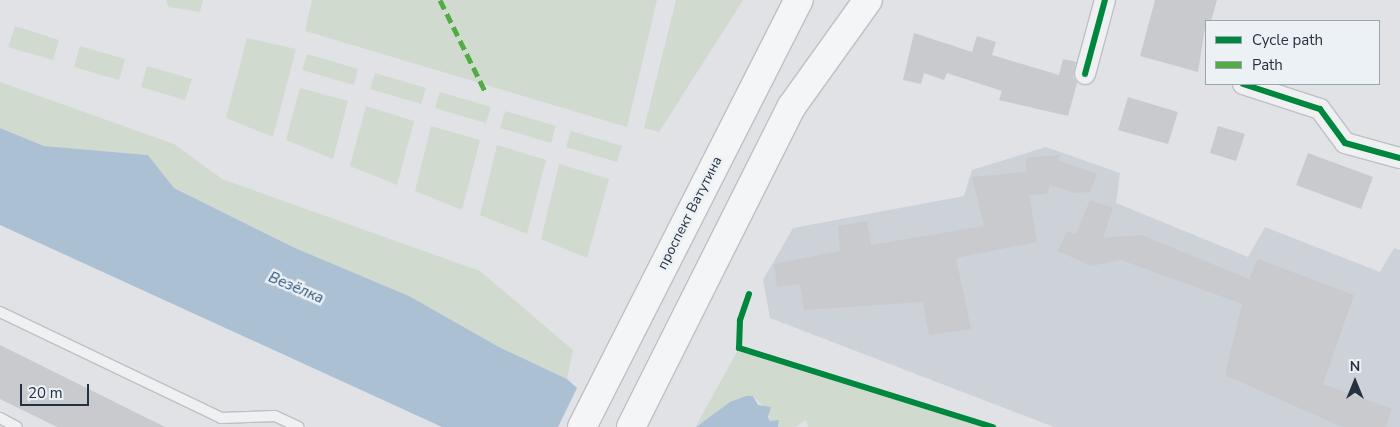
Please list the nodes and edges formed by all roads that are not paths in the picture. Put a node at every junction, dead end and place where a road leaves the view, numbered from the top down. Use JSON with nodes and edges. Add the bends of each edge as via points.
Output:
{"nodes":[{"id":1,"x":799,"y":0,"type":"edge"},
{"id":2,"x":868,"y":0,"type":"edge"},
{"id":3,"x":1105,"y":0,"type":"edge"},
{"id":4,"x":1085,"y":74,"type":"dead end"},
{"id":5,"x":1246,"y":85,"type":"edge"},
{"id":6,"x":1400,"y":158,"type":"edge"},
{"id":7,"x":0,"y":312,"type":"edge"},
{"id":8,"x":0,"y":418,"type":"edge"},
{"id":9,"x":17,"y":427,"type":"edge"},
{"id":10,"x":299,"y":427,"type":"edge"},
{"id":11,"x":582,"y":427,"type":"edge"},
{"id":12,"x":630,"y":427,"type":"edge"}],
"edges":[{"from":1,"to":11,"type":"main road","name":"проспект Ватутина"},
{"from":2,"to":12,"type":"main road","via":[[792,106]]},
{"from":3,"to":4,"type":"street"},
{"from":5,"to":6,"type":"street","via":[[1320,109],[1345,142]]},
{"from":7,"to":10,"type":"lane","via":[[221,418],[275,416]]},
{"from":8,"to":9,"type":"lane"}]}
